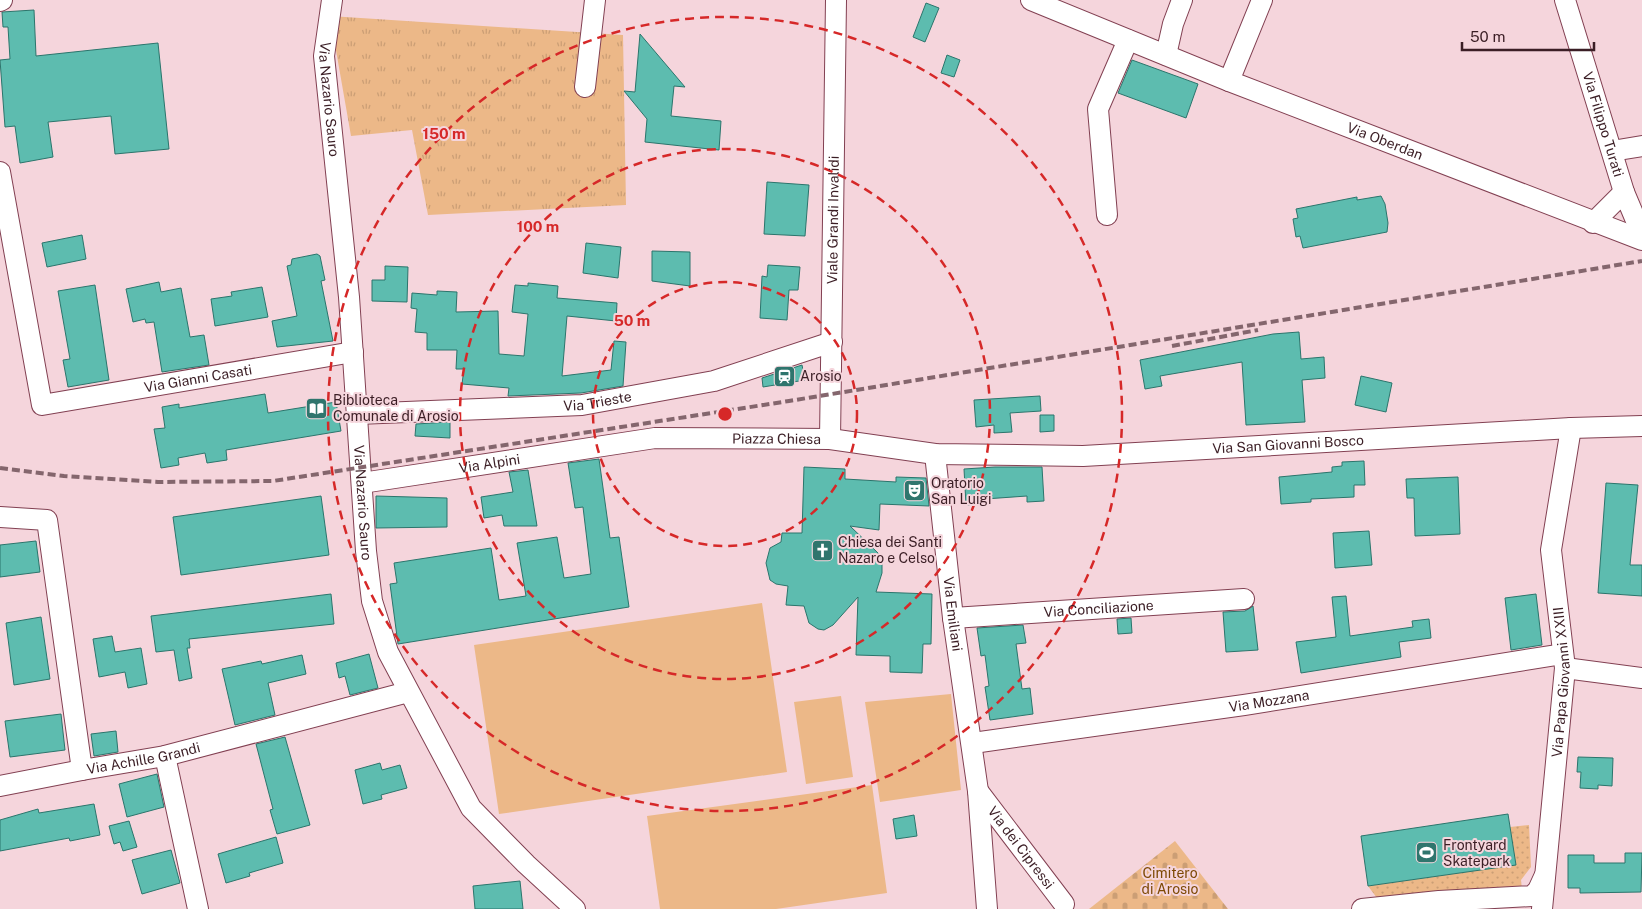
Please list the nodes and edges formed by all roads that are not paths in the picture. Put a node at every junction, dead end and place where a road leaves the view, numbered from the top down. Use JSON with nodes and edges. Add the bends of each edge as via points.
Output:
{"nodes":[{"id":1,"x":332,"y":0,"type":"edge"},
{"id":2,"x":595,"y":0,"type":"edge"},
{"id":3,"x":836,"y":0,"type":"edge"},
{"id":4,"x":1031,"y":0,"type":"edge"},
{"id":5,"x":1182,"y":0,"type":"edge"},
{"id":6,"x":1262,"y":0,"type":"edge"},
{"id":7,"x":1565,"y":0,"type":"edge"},
{"id":8,"x":1128,"y":40,"type":"junction"},
{"id":9,"x":1166,"y":55,"type":"junction"},
{"id":10,"x":1229,"y":81,"type":"junction"},
{"id":11,"x":585,"y":87,"type":"dead end"},
{"id":12,"x":1642,"y":146,"type":"edge"},
{"id":13,"x":1612,"y":151,"type":"junction"},
{"id":14,"x":0,"y":172,"type":"edge"},
{"id":15,"x":1624,"y":192,"type":"junction"},
{"id":16,"x":1108,"y":215,"type":"dead end"},
{"id":17,"x":1593,"y":223,"type":"junction"},
{"id":18,"x":1642,"y":235,"type":"edge"},
{"id":19,"x":1642,"y":240,"type":"edge"},
{"id":20,"x":832,"y":342,"type":"junction"},
{"id":21,"x":353,"y":352,"type":"junction"},
{"id":22,"x":357,"y":414,"type":"junction"},
{"id":23,"x":1642,"y":426,"type":"edge"},
{"id":24,"x":1571,"y":428,"type":"junction"},
{"id":25,"x":830,"y":439,"type":"junction"},
{"id":26,"x":618,"y":442,"type":"joint"},
{"id":27,"x":935,"y":454,"type":"junction"},
{"id":28,"x":362,"y":483,"type":"junction"},
{"id":29,"x":0,"y":517,"type":"edge"},
{"id":30,"x":1244,"y":599,"type":"dead end"},
{"id":31,"x":953,"y":618,"type":"junction"},
{"id":32,"x":1564,"y":661,"type":"junction"},
{"id":33,"x":1642,"y":678,"type":"edge"},
{"id":34,"x":408,"y":692,"type":"junction"},
{"id":35,"x":972,"y":743,"type":"junction"},
{"id":36,"x":165,"y":756,"type":"junction"},
{"id":37,"x":82,"y":770,"type":"junction"},
{"id":38,"x":0,"y":786,"type":"edge"},
{"id":39,"x":978,"y":791,"type":"junction"},
{"id":40,"x":1544,"y":875,"type":"junction"},
{"id":41,"x":1064,"y":904,"type":"dead end"},
{"id":42,"x":198,"y":909,"type":"edge"},
{"id":43,"x":575,"y":909,"type":"edge"},
{"id":44,"x":988,"y":909,"type":"edge"},
{"id":45,"x":1362,"y":909,"type":"edge"},
{"id":46,"x":1542,"y":909,"type":"edge"}],
"edges":[{"from":1,"to":21,"type":"street","name":"Via Nazario Sauro","via":[[324,56]]},
{"from":2,"to":11,"type":"street"},
{"from":3,"to":20,"type":"street","name":"Viale Grandi Invalidi"},
{"from":4,"to":8,"type":"street","name":"Via Oberdan"},
{"from":5,"to":9,"type":"street"},
{"from":6,"to":10,"type":"street"},
{"from":7,"to":13,"type":"street","name":"Via Filippo Turati"},
{"from":8,"to":9,"type":"street","name":"Via Oberdan"},
{"from":8,"to":16,"type":"street","via":[[1098,110]]},
{"from":9,"to":10,"type":"street","name":"Via Oberdan"},
{"from":10,"to":17,"type":"street","name":"Via Oberdan"},
{"from":12,"to":13,"type":"street"},
{"from":13,"to":15,"type":"street","name":"Via Filippo Turati"},
{"from":14,"to":21,"type":"street","name":"Via Gianni Casati","via":[[42,405]]},
{"from":15,"to":17,"type":"street","name":"Via Filippo Turati"},
{"from":15,"to":18,"type":"street","name":"Via Filippo Turati"},
{"from":17,"to":19,"type":"street","name":"Via Oberdan"},
{"from":20,"to":22,"type":"street","name":"Via Trieste","via":[[714,381],[582,405]]},
{"from":20,"to":25,"type":"street","name":"Viale Grandi Invalidi"},
{"from":21,"to":22,"type":"street","name":"Via Nazario Sauro"},
{"from":22,"to":28,"type":"street","name":"Via Nazario Sauro"},
{"from":23,"to":24,"type":"street","name":"Via San Giovanni Bosco"},
{"from":24,"to":27,"type":"street","name":"Via San Giovanni Bosco","via":[[1083,456]]},
{"from":24,"to":32,"type":"street","name":"Via Papa Giovanni XXIII","via":[[1551,550]]},
{"from":25,"to":26,"type":"street","name":"Piazza Chiesa","via":[[655,438]]},
{"from":25,"to":27,"type":"street","name":"Piazza Chiesa"},
{"from":26,"to":28,"type":"street","name":"Via Alpini"},
{"from":27,"to":31,"type":"street","name":"Via Emiliani"},
{"from":28,"to":34,"type":"street","name":"Via Nazario Sauro","via":[[372,601],[388,652]]},
{"from":29,"to":37,"type":"street","name":"Via Achille Grandi","via":[[47,520]]},
{"from":30,"to":31,"type":"street","name":"Via Conciliazione"},
{"from":31,"to":35,"type":"street","name":"Via Emiliani"},
{"from":32,"to":33,"type":"street","name":"Via Mozzana"},
{"from":32,"to":35,"type":"street","name":"Via Mozzana"},
{"from":32,"to":40,"type":"street","name":"Via Papa Giovanni XXIII"},
{"from":34,"to":36,"type":"street","name":"Via Achille Grandi"},
{"from":34,"to":43,"type":"street","name":"Via Nazario Sauro","via":[[471,808]]},
{"from":35,"to":39,"type":"street","name":"Via dei Cipressi"},
{"from":36,"to":37,"type":"street","name":"Via Achille Grandi"},
{"from":36,"to":42,"type":"street"},
{"from":37,"to":38,"type":"street"},
{"from":39,"to":41,"type":"street","name":"Via dei Cipressi"},
{"from":39,"to":44,"type":"street","name":"Via dei Cipressi"},
{"from":40,"to":45,"type":"street","via":[[1532,896]]},
{"from":40,"to":46,"type":"street","name":"Via Papa Giovanni XXIII"}]}
